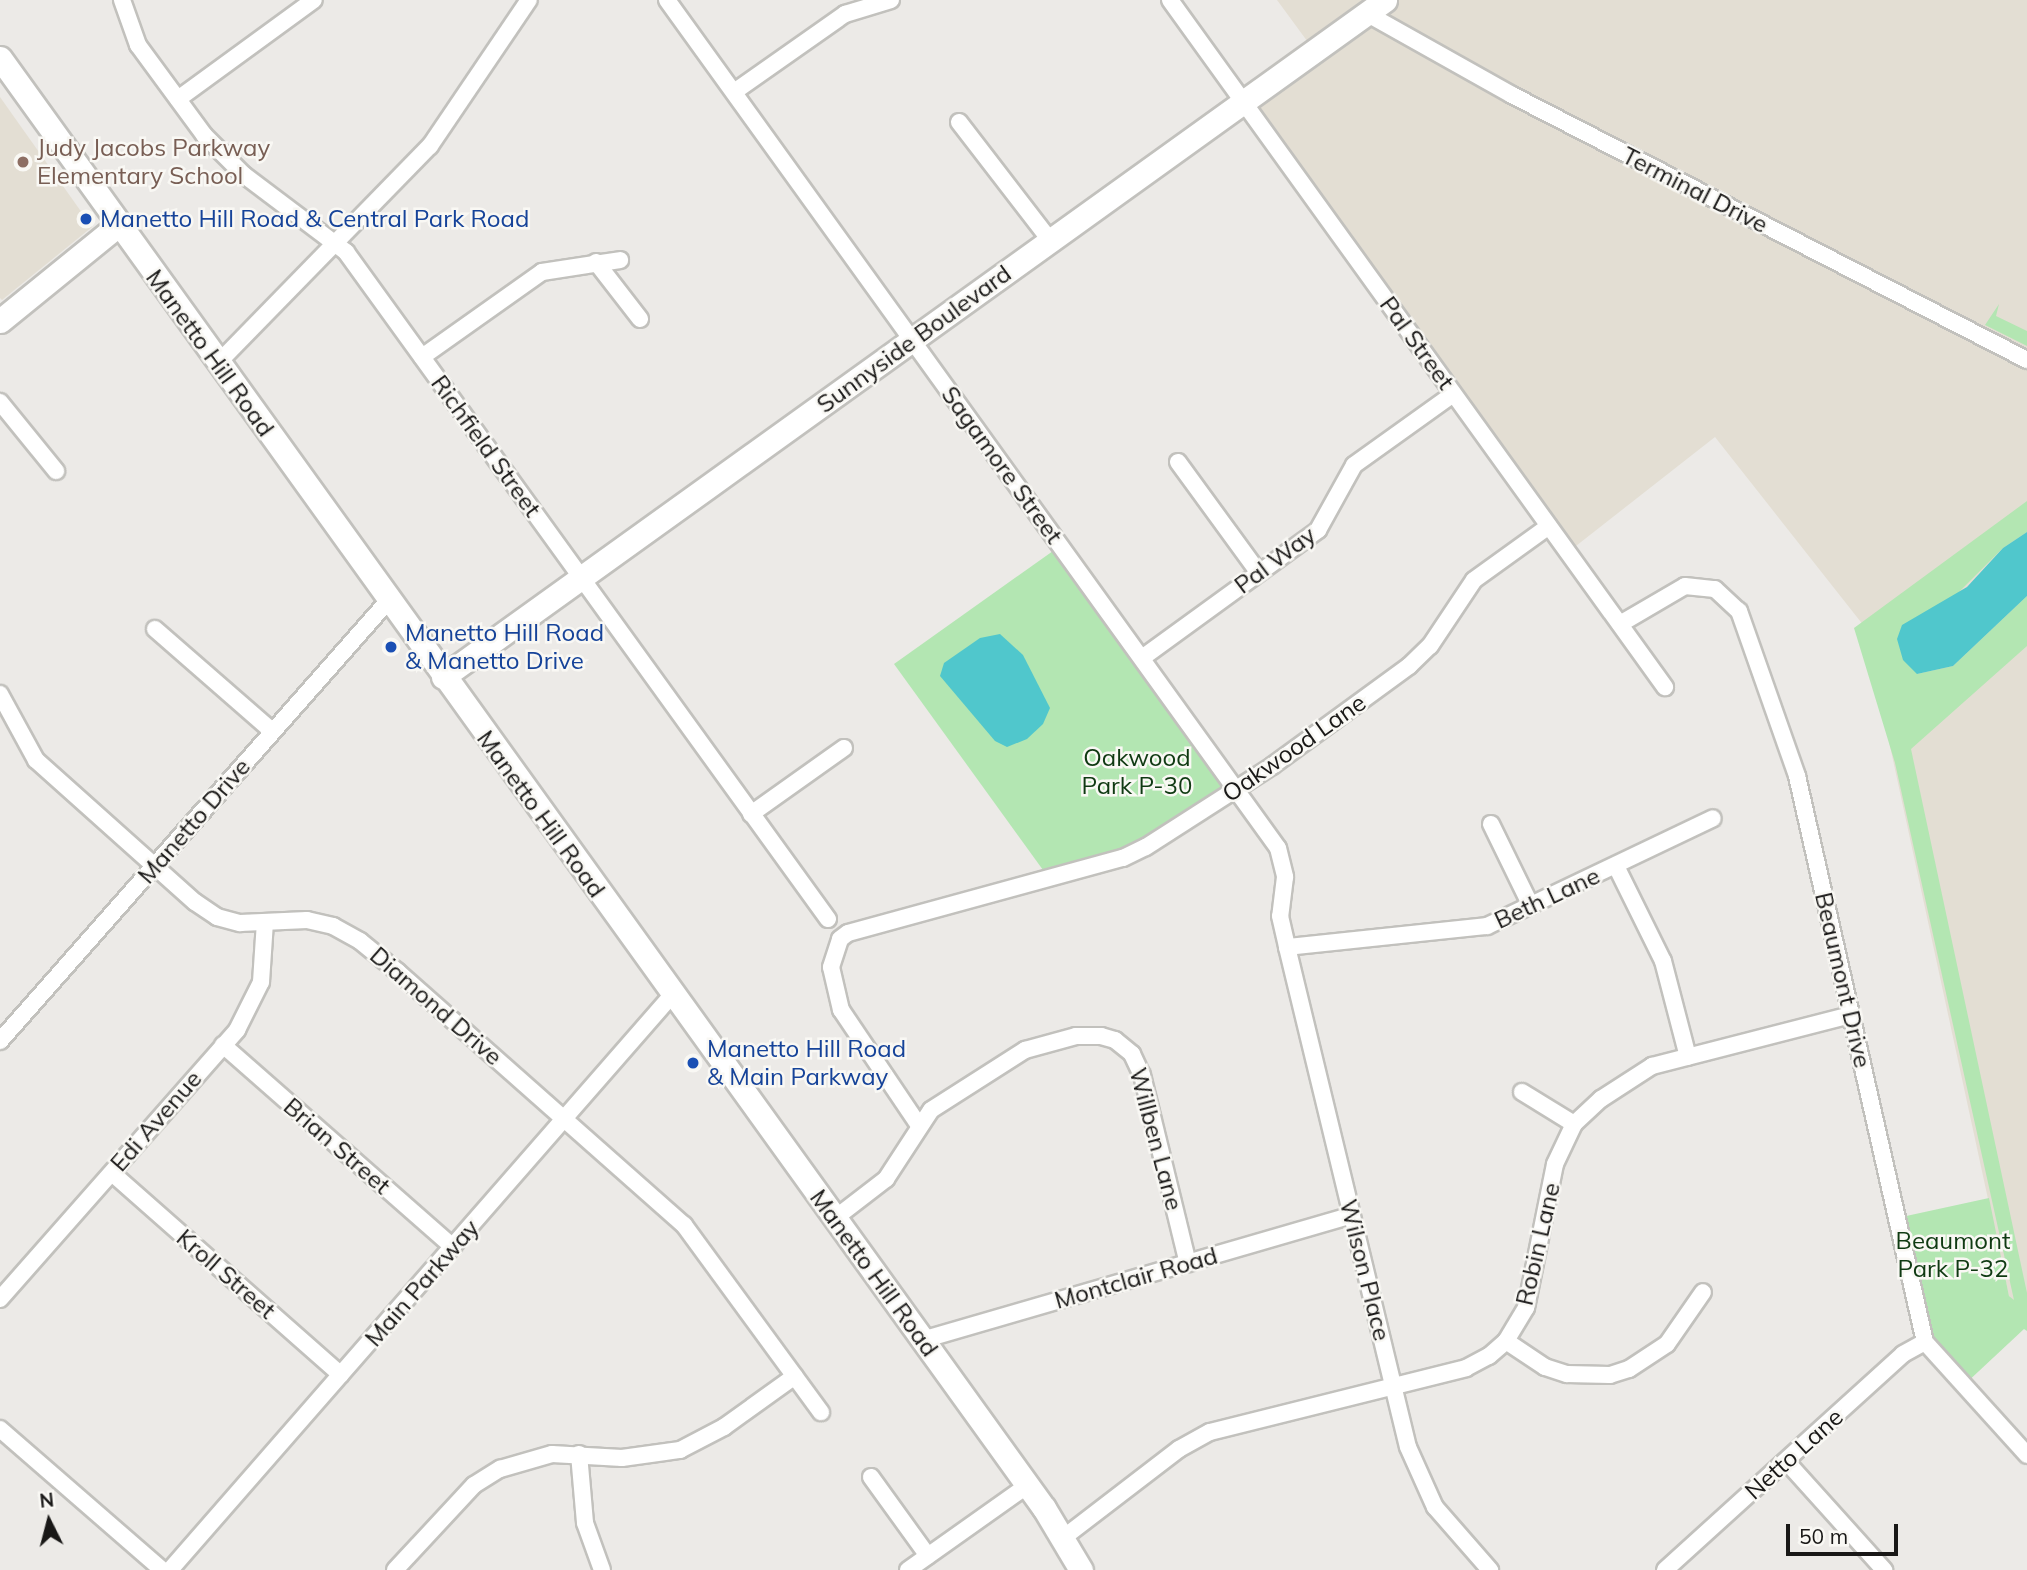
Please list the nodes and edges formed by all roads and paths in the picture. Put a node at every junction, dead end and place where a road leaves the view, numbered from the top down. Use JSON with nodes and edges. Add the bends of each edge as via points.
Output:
{"nodes":[{"id":1,"x":122,"y":0,"type":"edge"},
{"id":2,"x":314,"y":0,"type":"edge"},
{"id":3,"x":529,"y":0,"type":"edge"},
{"id":4,"x":667,"y":0,"type":"edge"},
{"id":5,"x":891,"y":0,"type":"edge"},
{"id":6,"x":1170,"y":0,"type":"edge"},
{"id":7,"x":1375,"y":7,"type":"edge"},
{"id":8,"x":0,"y":58,"type":"edge"},
{"id":9,"x":734,"y":92,"type":"junction"},
{"id":10,"x":178,"y":99,"type":"junction"},
{"id":11,"x":1243,"y":101,"type":"junction"},
{"id":12,"x":959,"y":122,"type":"dead end"},
{"id":13,"x":118,"y":225,"type":"junction"},
{"id":14,"x":334,"y":240,"type":"junction"},
{"id":15,"x":1050,"y":240,"type":"junction"},
{"id":16,"x":620,"y":260,"type":"dead end"},
{"id":17,"x":596,"y":262,"type":"junction"},
{"id":18,"x":640,"y":319,"type":"dead end"},
{"id":19,"x":0,"y":321,"type":"edge"},
{"id":20,"x":912,"y":340,"type":"junction"},
{"id":21,"x":422,"y":358,"type":"junction"},
{"id":22,"x":2027,"y":360,"type":"edge"},
{"id":23,"x":218,"y":363,"type":"junction"},
{"id":24,"x":1454,"y":394,"type":"junction"},
{"id":25,"x":0,"y":402,"type":"edge"},
{"id":26,"x":1178,"y":462,"type":"dead end"},
{"id":27,"x":56,"y":471,"type":"dead end"},
{"id":28,"x":1549,"y":526,"type":"junction"},
{"id":29,"x":1259,"y":573,"type":"junction"},
{"id":30,"x":581,"y":578,"type":"junction"},
{"id":31,"x":388,"y":601,"type":"junction"},
{"id":32,"x":1620,"y":624,"type":"junction"},
{"id":33,"x":155,"y":629,"type":"dead end"},
{"id":34,"x":1142,"y":659,"type":"junction"},
{"id":35,"x":443,"y":677,"type":"junction"},
{"id":36,"x":1665,"y":687,"type":"dead end"},
{"id":37,"x":0,"y":694,"type":"edge"},
{"id":38,"x":272,"y":731,"type":"junction"},
{"id":39,"x":844,"y":748,"type":"dead end"},
{"id":40,"x":1236,"y":789,"type":"junction"},
{"id":41,"x":751,"y":814,"type":"junction"},
{"id":42,"x":1713,"y":818,"type":"dead end"},
{"id":43,"x":1491,"y":824,"type":"dead end"},
{"id":44,"x":155,"y":865,"type":"junction"},
{"id":45,"x":1616,"y":866,"type":"junction"},
{"id":46,"x":1531,"y":906,"type":"junction"},
{"id":47,"x":828,"y":919,"type":"dead end"},
{"id":48,"x":264,"y":922,"type":"junction"},
{"id":49,"x":1287,"y":947,"type":"junction"},
{"id":50,"x":672,"y":995,"type":"junction"},
{"id":51,"x":1851,"y":1016,"type":"junction"},
{"id":52,"x":0,"y":1041,"type":"edge"},
{"id":53,"x":223,"y":1045,"type":"junction"},
{"id":54,"x":1688,"y":1057,"type":"junction"},
{"id":55,"x":1522,"y":1092,"type":"dead end"},
{"id":56,"x":565,"y":1119,"type":"junction"},
{"id":57,"x":918,"y":1124,"type":"junction"},
{"id":58,"x":1574,"y":1124,"type":"junction"},
{"id":59,"x":112,"y":1172,"type":"junction"},
{"id":60,"x":1351,"y":1215,"type":"junction"},
{"id":61,"x":834,"y":1219,"type":"junction"},
{"id":62,"x":453,"y":1247,"type":"junction"},
{"id":63,"x":1188,"y":1263,"type":"junction"},
{"id":64,"x":1703,"y":1293,"type":"dead end"},
{"id":65,"x":0,"y":1299,"type":"edge"},
{"id":66,"x":922,"y":1340,"type":"junction"},
{"id":67,"x":1506,"y":1341,"type":"junction"},
{"id":68,"x":1925,"y":1342,"type":"junction"},
{"id":69,"x":341,"y":1375,"type":"junction"},
{"id":70,"x":795,"y":1376,"type":"junction"},
{"id":71,"x":1393,"y":1386,"type":"junction"},
{"id":72,"x":821,"y":1412,"type":"dead end"},
{"id":73,"x":3,"y":1439,"type":"edge"},
{"id":74,"x":579,"y":1454,"type":"junction"},
{"id":75,"x":2027,"y":1455,"type":"edge"},
{"id":76,"x":1786,"y":1461,"type":"junction"},
{"id":77,"x":871,"y":1477,"type":"dead end"},
{"id":78,"x":1028,"y":1485,"type":"junction"},
{"id":79,"x":1063,"y":1538,"type":"junction"},
{"id":80,"x":928,"y":1556,"type":"junction"},
{"id":81,"x":162,"y":1570,"type":"edge"},
{"id":82,"x":170,"y":1570,"type":"edge"},
{"id":83,"x":395,"y":1570,"type":"edge"},
{"id":84,"x":602,"y":1570,"type":"edge"},
{"id":85,"x":908,"y":1570,"type":"edge"},
{"id":86,"x":1081,"y":1570,"type":"edge"},
{"id":87,"x":1490,"y":1570,"type":"edge"},
{"id":88,"x":1665,"y":1570,"type":"edge"},
{"id":89,"x":1884,"y":1570,"type":"edge"}],
"edges":[{"from":1,"to":10,"type":"street","name":"Richfield Street","via":[[138,45]]},
{"from":2,"to":10,"type":"street"},
{"from":3,"to":14,"type":"street","via":[[430,146]]},
{"from":4,"to":9,"type":"street","name":"Sagamore Street"},
{"from":5,"to":9,"type":"street","via":[[845,14]]},
{"from":6,"to":11,"type":"street","name":"Pal Street"},
{"from":7,"to":11,"type":"main road","name":"Sunnyside Boulevard"},
{"from":7,"to":22,"type":"street","name":"Terminal Drive","via":[[1512,95]]},
{"from":8,"to":13,"type":"main road","name":"Manetto Hill Road"},
{"from":9,"to":20,"type":"street","name":"Sagamore Street"},
{"from":10,"to":14,"type":"street","name":"Richfield Street","via":[[204,135],[244,175]]},
{"from":11,"to":15,"type":"main road","name":"Sunnyside Boulevard"},
{"from":11,"to":24,"type":"street","name":"Pal Street"},
{"from":12,"to":15,"type":"street"},
{"from":13,"to":19,"type":"main road"},
{"from":13,"to":23,"type":"main road","name":"Manetto Hill Road"},
{"from":14,"to":21,"type":"street","name":"Richfield Street"},
{"from":14,"to":23,"type":"street"},
{"from":15,"to":20,"type":"main road","name":"Sunnyside Boulevard"},
{"from":16,"to":17,"type":"street"},
{"from":17,"to":18,"type":"street"},
{"from":17,"to":21,"type":"street","via":[[542,272]]},
{"from":20,"to":30,"type":"main road","name":"Sunnyside Boulevard"},
{"from":20,"to":34,"type":"street","name":"Sagamore Street"},
{"from":21,"to":30,"type":"street","name":"Richfield Street"},
{"from":23,"to":31,"type":"main road","name":"Manetto Hill Road"},
{"from":24,"to":28,"type":"street","name":"Pal Street"},
{"from":24,"to":29,"type":"street","name":"Pal Way","via":[[1354,465],[1318,530]]},
{"from":25,"to":27,"type":"street"},
{"from":26,"to":29,"type":"street"},
{"from":28,"to":32,"type":"street","name":"Pal Street"},
{"from":28,"to":40,"type":"street","name":"Oakwood Lane","via":[[1474,580],[1430,646],[1409,666]]},
{"from":29,"to":34,"type":"street","name":"Pal Way"},
{"from":30,"to":35,"type":"main road","name":"Sunnyside Boulevard"},
{"from":30,"to":41,"type":"street","name":"Richfield Street"},
{"from":31,"to":35,"type":"main road","name":"Manetto Hill Road"},
{"from":31,"to":38,"type":"street","name":"Manetto Drive"},
{"from":32,"to":36,"type":"street","name":"Pal Street"},
{"from":32,"to":51,"type":"street","name":"Beaumont Drive","via":[[1664,595],[1696,585],[1728,596],[1740,611],[1797,776]]},
{"from":33,"to":38,"type":"street"},
{"from":34,"to":40,"type":"street","name":"Sagamore Street"},
{"from":35,"to":50,"type":"main road","name":"Manetto Hill Road"},
{"from":37,"to":44,"type":"street","name":"Diamond Drive","via":[[36,760]]},
{"from":38,"to":44,"type":"street","name":"Manetto Drive"},
{"from":39,"to":41,"type":"street"},
{"from":40,"to":49,"type":"street","name":"Sagamore Street","via":[[1283,861],[1280,916]]},
{"from":40,"to":57,"type":"street","name":"Oakwood Lane","via":[[1123,858],[848,933],[834,948],[833,989],[841,1010]]},
{"from":41,"to":47,"type":"street","name":"Richfield Street"},
{"from":42,"to":45,"type":"street","name":"Beth Lane"},
{"from":43,"to":46,"type":"street"},
{"from":44,"to":48,"type":"street","name":"Diamond Drive","via":[[217,917]]},
{"from":44,"to":52,"type":"street","name":"Manetto Drive"},
{"from":45,"to":46,"type":"street","name":"Beth Lane"},
{"from":45,"to":54,"type":"street","via":[[1663,961]]},
{"from":46,"to":49,"type":"street","name":"Beth Lane","via":[[1487,926]]},
{"from":48,"to":53,"type":"street","name":"Edi Avenue","via":[[261,982],[237,1030]]},
{"from":48,"to":56,"type":"street","name":"Diamond Drive","via":[[321,922],[360,941]]},
{"from":49,"to":60,"type":"street","name":"Wilson Place"},
{"from":50,"to":56,"type":"street","name":"Main Parkway"},
{"from":50,"to":61,"type":"main road","name":"Manetto Hill Road"},
{"from":51,"to":54,"type":"street","name":"Robin Lane"},
{"from":51,"to":68,"type":"street","name":"Beaumont Drive"},
{"from":53,"to":59,"type":"street","name":"Edi Avenue"},
{"from":53,"to":62,"type":"street","name":"Brian Street"},
{"from":54,"to":58,"type":"street","name":"Robin Lane","via":[[1652,1066],[1618,1084]]},
{"from":55,"to":58,"type":"street"},
{"from":56,"to":62,"type":"street","name":"Main Parkway"},
{"from":56,"to":70,"type":"street","name":"Diamond Drive","via":[[684,1225]]},
{"from":57,"to":61,"type":"street","name":"Willben Lane","via":[[891,1172]]},
{"from":57,"to":63,"type":"street","name":"Willben Lane","via":[[931,1110],[1025,1050],[1076,1036],[1115,1040],[1132,1054],[1142,1075]]},
{"from":58,"to":67,"type":"street","name":"Robin Lane","via":[[1555,1164],[1526,1308]]},
{"from":59,"to":65,"type":"street","name":"Edi Avenue"},
{"from":59,"to":69,"type":"street","name":"Kroll Street"},
{"from":60,"to":63,"type":"street","name":"Montclair Road"},
{"from":60,"to":71,"type":"street","name":"Wilson Place"},
{"from":61,"to":66,"type":"main road","name":"Manetto Hill Road"},
{"from":62,"to":69,"type":"street","name":"Main Parkway"},
{"from":63,"to":66,"type":"street","name":"Montclair Road"},
{"from":64,"to":67,"type":"street","via":[[1667,1344],[1629,1369],[1610,1375],[1567,1374],[1545,1367]]},
{"from":66,"to":78,"type":"main road","name":"Manetto Hill Road"},
{"from":67,"to":71,"type":"street","name":"Robin Lane","via":[[1466,1368]]},
{"from":68,"to":75,"type":"street","name":"Beaumont Drive"},
{"from":68,"to":76,"type":"street","name":"Netto Lane","via":[[1903,1354]]},
{"from":69,"to":82,"type":"street","name":"Main Parkway"},
{"from":70,"to":72,"type":"street","name":"Diamond Drive"},
{"from":70,"to":74,"type":"street","via":[[724,1427],[680,1450],[622,1458]]},
{"from":71,"to":79,"type":"street","name":"Robin Lane","via":[[1210,1432],[1179,1450]]},
{"from":71,"to":87,"type":"street","name":"Wilson Place","via":[[1420,1481],[1441,1515]]},
{"from":73,"to":81,"type":"street"},
{"from":74,"to":83,"type":"street","via":[[524,1460],[474,1485]]},
{"from":74,"to":84,"type":"street","via":[[585,1523]]},
{"from":76,"to":88,"type":"street","name":"Netto Lane"},
{"from":76,"to":89,"type":"street"},
{"from":77,"to":80,"type":"street"},
{"from":78,"to":79,"type":"main road","name":"Manetto Hill Road"},
{"from":78,"to":80,"type":"street"},
{"from":79,"to":86,"type":"main road","name":"Manetto Hill Road"},
{"from":80,"to":85,"type":"street"}]}
